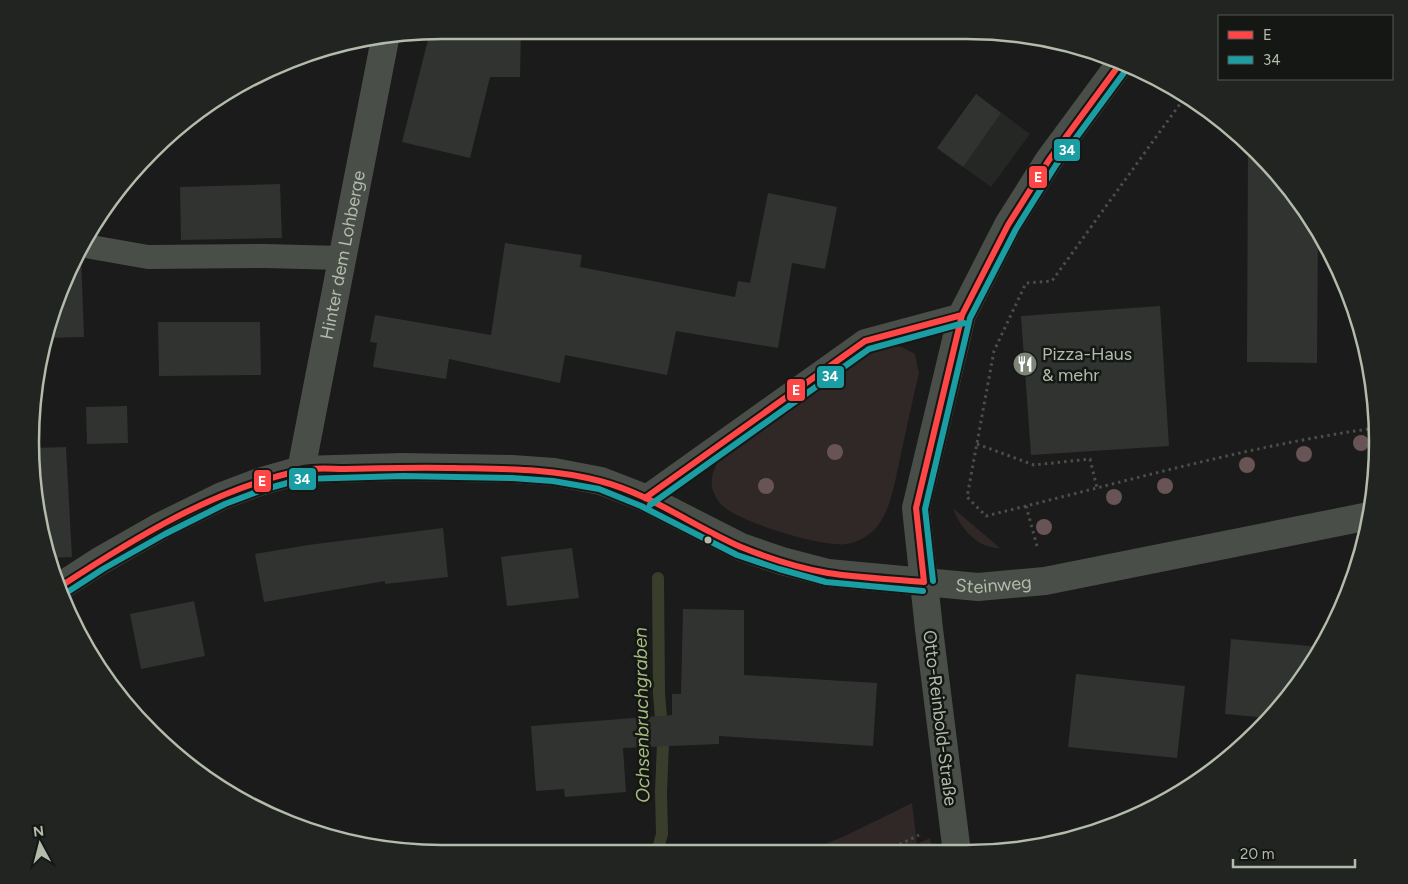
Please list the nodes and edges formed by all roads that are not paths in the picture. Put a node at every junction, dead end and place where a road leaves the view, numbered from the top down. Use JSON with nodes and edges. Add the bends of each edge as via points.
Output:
{"nodes":[{"id":1,"x":384,"y":43,"type":"edge"},
{"id":2,"x":1117,"y":68,"type":"edge"},
{"id":3,"x":91,"y":247,"type":"dead end"},
{"id":4,"x":341,"y":258,"type":"junction"},
{"id":5,"x":962,"y":315,"type":"junction"},
{"id":6,"x":300,"y":470,"type":"junction"},
{"id":7,"x":645,"y":498,"type":"junction"},
{"id":8,"x":1363,"y":517,"type":"edge"},
{"id":9,"x":924,"y":582,"type":"junction"},
{"id":10,"x":64,"y":584,"type":"edge"},
{"id":11,"x":956,"y":845,"type":"edge"}],
"edges":[{"from":1,"to":4,"type":"street","name":"Hinter dem Lohberge"},
{"from":2,"to":5,"type":"street","name":"Otto-Reinbold-Straße","via":[[1049,160],[1008,225]]},
{"from":3,"to":4,"type":"lane","via":[[148,257]]},
{"from":4,"to":6,"type":"street","name":"Hinter dem Lohberge"},
{"from":5,"to":7,"type":"lane","via":[[865,341]]},
{"from":5,"to":9,"type":"street","name":"Otto-Reinbold-Straße","via":[[916,508]]},
{"from":6,"to":7,"type":"street","name":"Steinweg","via":[[403,467],[554,472],[601,481]]},
{"from":6,"to":10,"type":"street","name":"Steinweg","via":[[222,496],[161,526]]},
{"from":7,"to":9,"type":"street","name":"Steinweg","via":[[741,547],[782,561],[828,573]]},
{"from":8,"to":9,"type":"street","name":"Steinweg","via":[[1045,580],[978,587]]},
{"from":9,"to":11,"type":"street","name":"Otto-Reinbold-Straße"}]}
